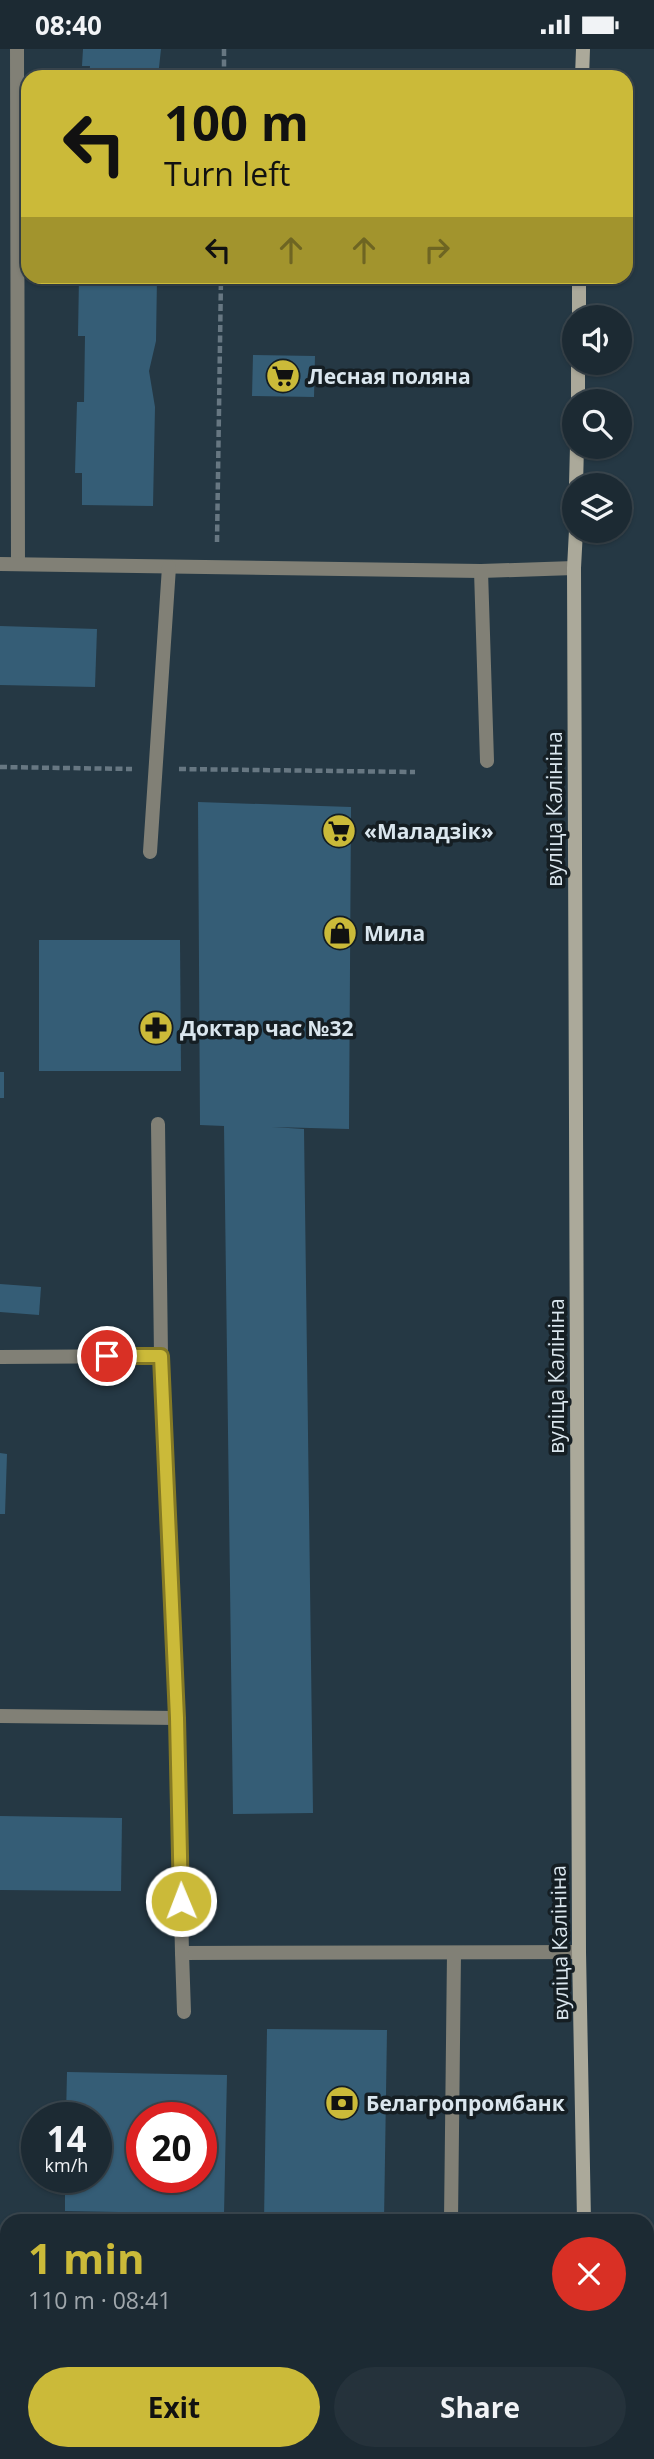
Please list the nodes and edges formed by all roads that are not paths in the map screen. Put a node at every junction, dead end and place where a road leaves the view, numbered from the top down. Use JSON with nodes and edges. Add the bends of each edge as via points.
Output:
{"nodes":[{"id":1,"x":17,"y":49,"type":"edge"},
{"id":2,"x":583,"y":49,"type":"edge"},
{"id":3,"x":582,"y":70,"type":"edge"},
{"id":4,"x":579,"y":284,"type":"edge"},
{"id":5,"x":579,"y":305,"type":"edge"},
{"id":6,"x":575,"y":543,"type":"edge"},
{"id":7,"x":0,"y":564,"type":"edge"},
{"id":8,"x":18,"y":564,"type":"junction"},
{"id":9,"x":169,"y":566,"type":"junction"},
{"id":10,"x":574,"y":568,"type":"junction"},
{"id":11,"x":481,"y":571,"type":"junction"},
{"id":12,"x":487,"y":761,"type":"dead end"},
{"id":13,"x":150,"y":852,"type":"dead end"},
{"id":14,"x":158,"y":1124,"type":"dead end"},
{"id":15,"x":161,"y":1356,"type":"junction"},
{"id":16,"x":0,"y":1357,"type":"edge"},
{"id":17,"x":0,"y":1716,"type":"edge"},
{"id":18,"x":177,"y":1718,"type":"junction"},
{"id":19,"x":579,"y":1952,"type":"junction"},
{"id":20,"x":182,"y":1953,"type":"junction"},
{"id":21,"x":454,"y":1953,"type":"junction"},
{"id":22,"x":184,"y":2012,"type":"dead end"},
{"id":23,"x":451,"y":2214,"type":"edge"},
{"id":24,"x":584,"y":2214,"type":"edge"}],
"edges":[{"from":1,"to":8,"type":"lane"},
{"from":2,"to":3,"type":"main road"},
{"from":4,"to":5,"type":"main road"},
{"from":6,"to":10,"type":"main road","name":"вуліца Калініна"},
{"from":7,"to":8,"type":"lane"},
{"from":8,"to":9,"type":"lane"},
{"from":9,"to":11,"type":"lane"},
{"from":9,"to":13,"type":"lane"},
{"from":10,"to":11,"type":"lane"},
{"from":10,"to":19,"type":"main road","name":"вуліца Калініна"},
{"from":11,"to":12,"type":"lane"},
{"from":14,"to":15,"type":"lane"},
{"from":15,"to":16,"type":"lane"},
{"from":15,"to":18,"type":"lane"},
{"from":17,"to":18,"type":"lane"},
{"from":18,"to":20,"type":"lane"},
{"from":19,"to":21,"type":"lane"},
{"from":19,"to":24,"type":"main road","name":"вуліца Калініна"},
{"from":20,"to":21,"type":"lane"},
{"from":20,"to":22,"type":"lane"},
{"from":21,"to":23,"type":"lane"}]}
